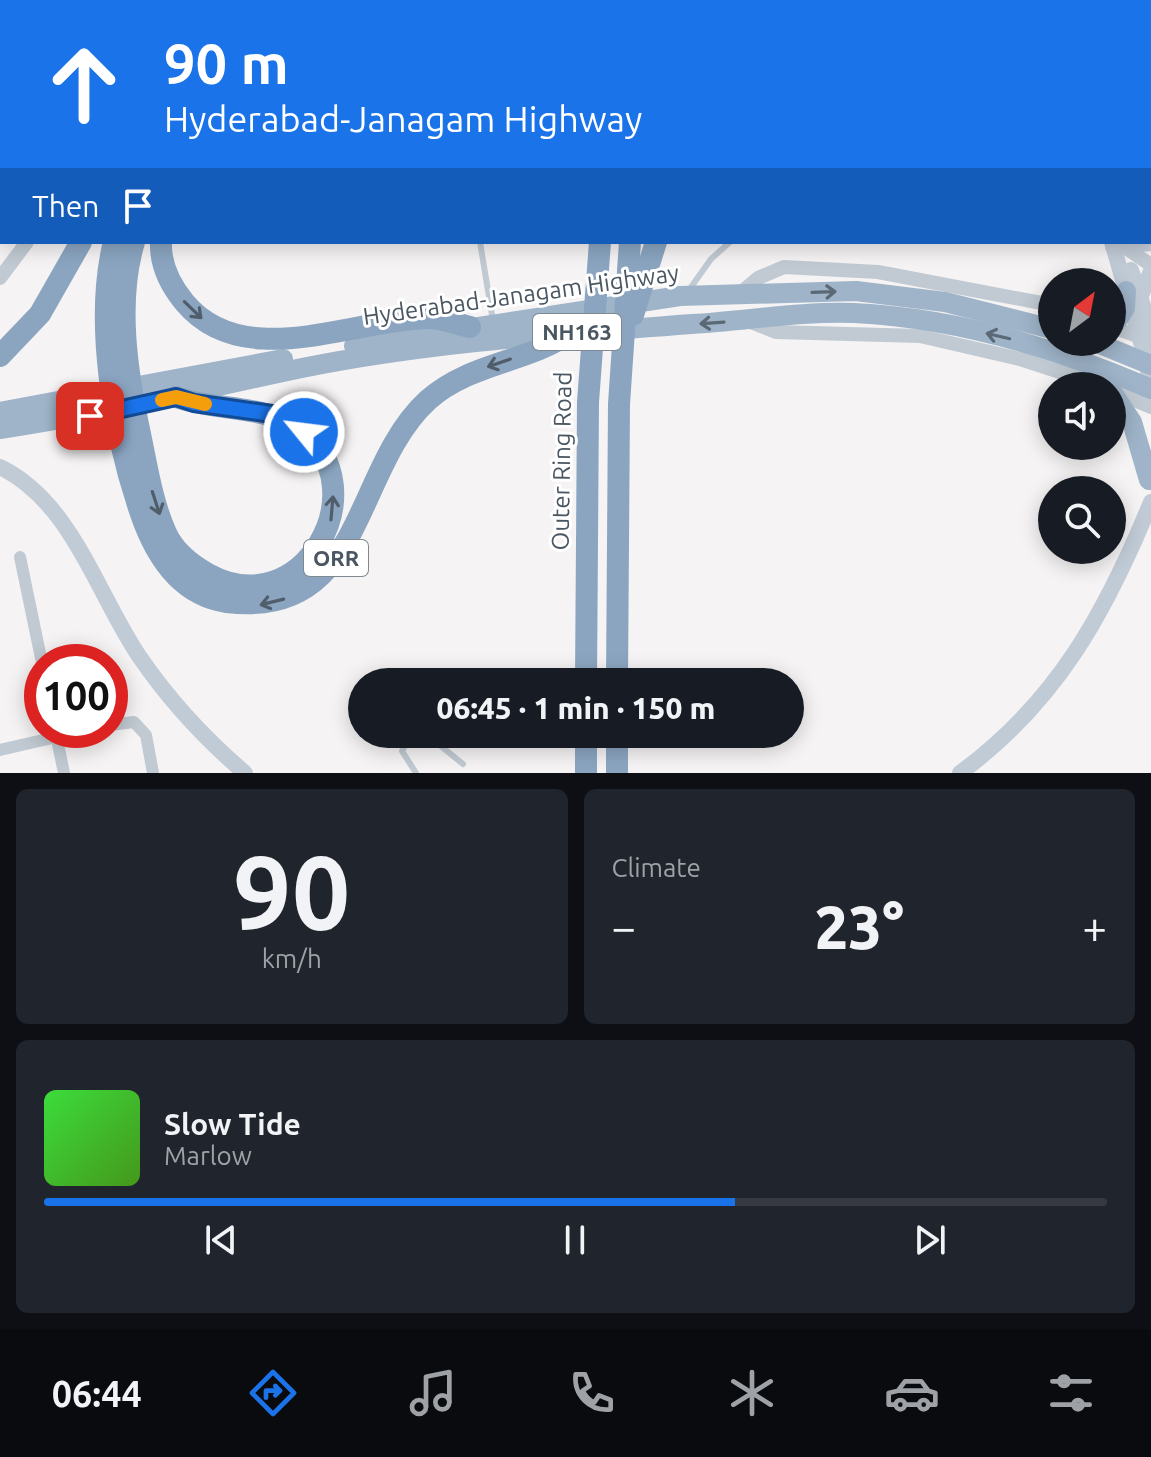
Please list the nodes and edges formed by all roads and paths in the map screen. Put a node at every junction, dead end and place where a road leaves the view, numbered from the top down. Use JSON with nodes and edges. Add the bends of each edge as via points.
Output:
{"nodes":[{"id":1,"x":26,"y":244,"type":"edge"},
{"id":2,"x":80,"y":244,"type":"edge"},
{"id":3,"x":114,"y":244,"type":"edge"},
{"id":4,"x":134,"y":244,"type":"edge"},
{"id":5,"x":161,"y":244,"type":"edge"},
{"id":6,"x":480,"y":244,"type":"edge"},
{"id":7,"x":600,"y":244,"type":"edge"},
{"id":8,"x":630,"y":244,"type":"edge"},
{"id":9,"x":728,"y":244,"type":"edge"},
{"id":10,"x":1117,"y":244,"type":"edge"},
{"id":11,"x":655,"y":245,"type":"edge"},
{"id":12,"x":1151,"y":265,"type":"edge"},
{"id":13,"x":1151,"y":271,"type":"edge"},
{"id":14,"x":636,"y":277,"type":"junction"},
{"id":15,"x":0,"y":278,"type":"edge"},
{"id":16,"x":1133,"y":294,"type":"junction"},
{"id":17,"x":738,"y":295,"type":"junction"},
{"id":18,"x":684,"y":296,"type":"junction"},
{"id":19,"x":1038,"y":302,"type":"edge"},
{"id":20,"x":1126,"y":306,"type":"edge"},
{"id":21,"x":747,"y":321,"type":"junction"},
{"id":22,"x":494,"y":324,"type":"junction"},
{"id":23,"x":1038,"y":325,"type":"edge"},
{"id":24,"x":470,"y":327,"type":"junction"},
{"id":25,"x":1126,"y":331,"type":"edge"},
{"id":26,"x":570,"y":333,"type":"junction"},
{"id":27,"x":1147,"y":336,"type":"edge"},
{"id":28,"x":1126,"y":355,"type":"edge"},
{"id":29,"x":0,"y":356,"type":"edge"},
{"id":30,"x":1080,"y":360,"type":"junction"},
{"id":31,"x":1149,"y":364,"type":"edge"},
{"id":32,"x":120,"y":365,"type":"junction"},
{"id":33,"x":1059,"y":372,"type":"edge"},
{"id":34,"x":1092,"y":372,"type":"edge"},
{"id":35,"x":1151,"y":390,"type":"edge"},
{"id":36,"x":1126,"y":396,"type":"edge"},
{"id":37,"x":176,"y":397,"type":"junction"},
{"id":38,"x":1151,"y":407,"type":"edge"},
{"id":39,"x":0,"y":412,"type":"edge"},
{"id":40,"x":1126,"y":414,"type":"edge"},
{"id":41,"x":0,"y":429,"type":"edge"},
{"id":42,"x":129,"y":430,"type":"junction"},
{"id":43,"x":1151,"y":454,"type":"edge"},
{"id":44,"x":0,"y":467,"type":"edge"},
{"id":45,"x":1150,"y":485,"type":"edge"},
{"id":46,"x":1151,"y":502,"type":"edge"},
{"id":47,"x":20,"y":557,"type":"dead end"},
{"id":48,"x":38,"y":644,"type":"edge"},
{"id":49,"x":586,"y":668,"type":"edge"},
{"id":50,"x":617,"y":668,"type":"edge"},
{"id":51,"x":128,"y":723,"type":"edge"},
{"id":52,"x":24,"y":743,"type":"edge"},
{"id":53,"x":59,"y":748,"type":"edge"},
{"id":54,"x":404,"y":748,"type":"edge"},
{"id":55,"x":442,"y":748,"type":"edge"},
{"id":56,"x":586,"y":748,"type":"edge"},
{"id":57,"x":617,"y":748,"type":"edge"},
{"id":58,"x":0,"y":750,"type":"edge"},
{"id":59,"x":463,"y":764,"type":"dead end"},
{"id":60,"x":64,"y":773,"type":"edge"},
{"id":61,"x":153,"y":773,"type":"edge"},
{"id":62,"x":245,"y":773,"type":"edge"},
{"id":63,"x":416,"y":773,"type":"edge"},
{"id":64,"x":586,"y":773,"type":"edge"},
{"id":65,"x":617,"y":773,"type":"edge"},
{"id":66,"x":960,"y":773,"type":"edge"}],
"edges":[{"from":1,"to":15,"type":"street"},
{"from":2,"to":29,"type":"highway","via":[[40,314]]},
{"from":3,"to":32,"type":"highway","number":"ORR","via":[[106,309]]},
{"from":4,"to":32,"type":"highway","number":"ORR"},
{"from":5,"to":24,"type":"highway","one_way":true,"via":[[165,272],[176,292],[212,327],[239,337],[326,334],[430,318]]},
{"from":6,"to":22,"type":"lane"},
{"from":7,"to":49,"type":"highway","name":"Outer Ring Road","via":[[591,350]]},
{"from":8,"to":14,"type":"highway"},
{"from":9,"to":18,"type":"lane"},
{"from":10,"to":12,"type":"street"},
{"from":10,"to":16,"type":"main road"},
{"from":11,"to":14,"type":"highway"},
{"from":13,"to":16,"type":"main road"},
{"from":14,"to":50,"type":"highway","via":[[622,346]]},
{"from":16,"to":20,"type":"highway"},
{"from":16,"to":27,"type":"main road"},
{"from":17,"to":18,"type":"highway","name":"Hyderabad-Janagam Highway","number":"NH163"},
{"from":17,"to":19,"type":"street","via":[[758,278],[784,267],[878,272]]},
{"from":17,"to":23,"type":"highway","name":"Hyderabad-Janagam Highway","number":"NH163","one_way":true,"via":[[856,291],[945,302]]},
{"from":18,"to":22,"type":"highway","name":"Hyderabad-Janagam Highway","number":"NH163"},
{"from":21,"to":26,"type":"highway","name":"Hyderabad-Janagam Highway","number":"NH163","one_way":true},
{"from":30,"to":21,"type":"highway","name":"Hyderabad-Janagam Highway","number":"NH163","one_way":true,"via":[[938,323],[852,313]]},
{"from":21,"to":33,"type":"street","via":[[776,332],[920,336]]},
{"from":22,"to":24,"type":"highway","name":"Hyderabad-Janagam Highway","number":"NH163"},
{"from":24,"to":39,"type":"highway","name":"Hyderabad-Janagam Highway","number":"NH163"},
{"from":25,"to":27,"type":"street"},
{"from":26,"to":37,"type":"highway","name":"Hyderabad-Janagam Highway","number":"NH163","via":[[403,351]]},
{"from":26,"to":42,"type":"highway","number":"ORR","one_way":true,"via":[[546,349],[470,374],[427,401],[411,420],[327,572],[291,597],[256,605],[216,600],[174,578],[150,541]]},
{"from":27,"to":31,"type":"main road"},
{"from":28,"to":31,"type":"highway"},
{"from":30,"to":34,"type":"highway"},
{"from":30,"to":35,"type":"highway","name":"Hyderabad-Janagam Highway","number":"NH163"},
{"from":31,"to":35,"type":"main road"},
{"from":32,"to":42,"type":"highway","number":"ORR"},
{"from":36,"to":38,"type":"street"},
{"from":37,"to":41,"type":"highway","name":"Hyderabad-Janagam Highway","number":"NH163"},
{"from":42,"to":37,"type":"highway","number":"ORR","one_way":true,"via":[[167,536],[191,565],[227,585],[261,586],[288,576],[314,553],[330,524],[333,492],[324,459],[304,432],[272,414]]},
{"from":40,"to":45,"type":"highway"},
{"from":43,"to":45,"type":"main road"},
{"from":44,"to":62,"type":"main road","via":[[37,494],[68,532],[166,693]]},
{"from":46,"to":66,"type":"main road","via":[[1110,595],[1048,693]]},
{"from":47,"to":48,"type":"street"},
{"from":51,"to":61,"type":"street","via":[[141,728]]},
{"from":52,"to":58,"type":"street"},
{"from":53,"to":60,"type":"street"},
{"from":54,"to":63,"type":"lane"},
{"from":55,"to":59,"type":"lane"},
{"from":56,"to":64,"type":"highway"},
{"from":57,"to":65,"type":"highway"}]}
